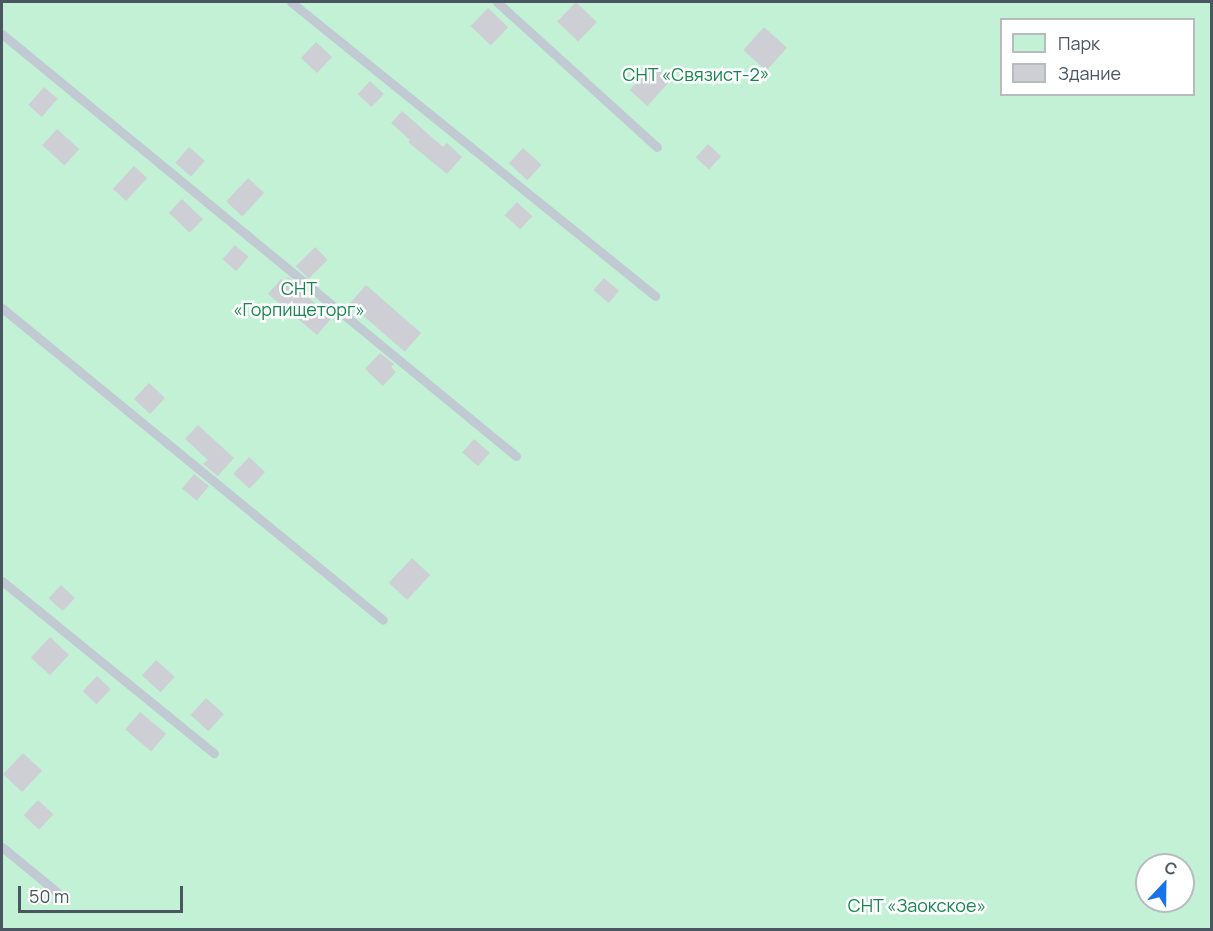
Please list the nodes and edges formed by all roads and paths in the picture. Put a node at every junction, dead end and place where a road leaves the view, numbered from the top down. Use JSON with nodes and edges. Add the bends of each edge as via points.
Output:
{"nodes":[{"id":1,"x":291,"y":2,"type":"edge"},
{"id":2,"x":497,"y":2,"type":"edge"},
{"id":3,"x":2,"y":34,"type":"edge"},
{"id":4,"x":657,"y":147,"type":"dead end"},
{"id":5,"x":656,"y":296,"type":"dead end"},
{"id":6,"x":2,"y":308,"type":"edge"},
{"id":7,"x":516,"y":456,"type":"dead end"},
{"id":8,"x":2,"y":581,"type":"edge"},
{"id":9,"x":382,"y":620,"type":"dead end"},
{"id":10,"x":214,"y":753,"type":"dead end"},
{"id":11,"x":2,"y":847,"type":"edge"},
{"id":12,"x":57,"y":892,"type":"dead end"}],
"edges":[{"from":1,"to":5,"type":"lane"},
{"from":2,"to":4,"type":"lane"},
{"from":3,"to":7,"type":"lane"},
{"from":6,"to":9,"type":"lane"},
{"from":8,"to":10,"type":"lane"},
{"from":11,"to":12,"type":"lane"}]}
